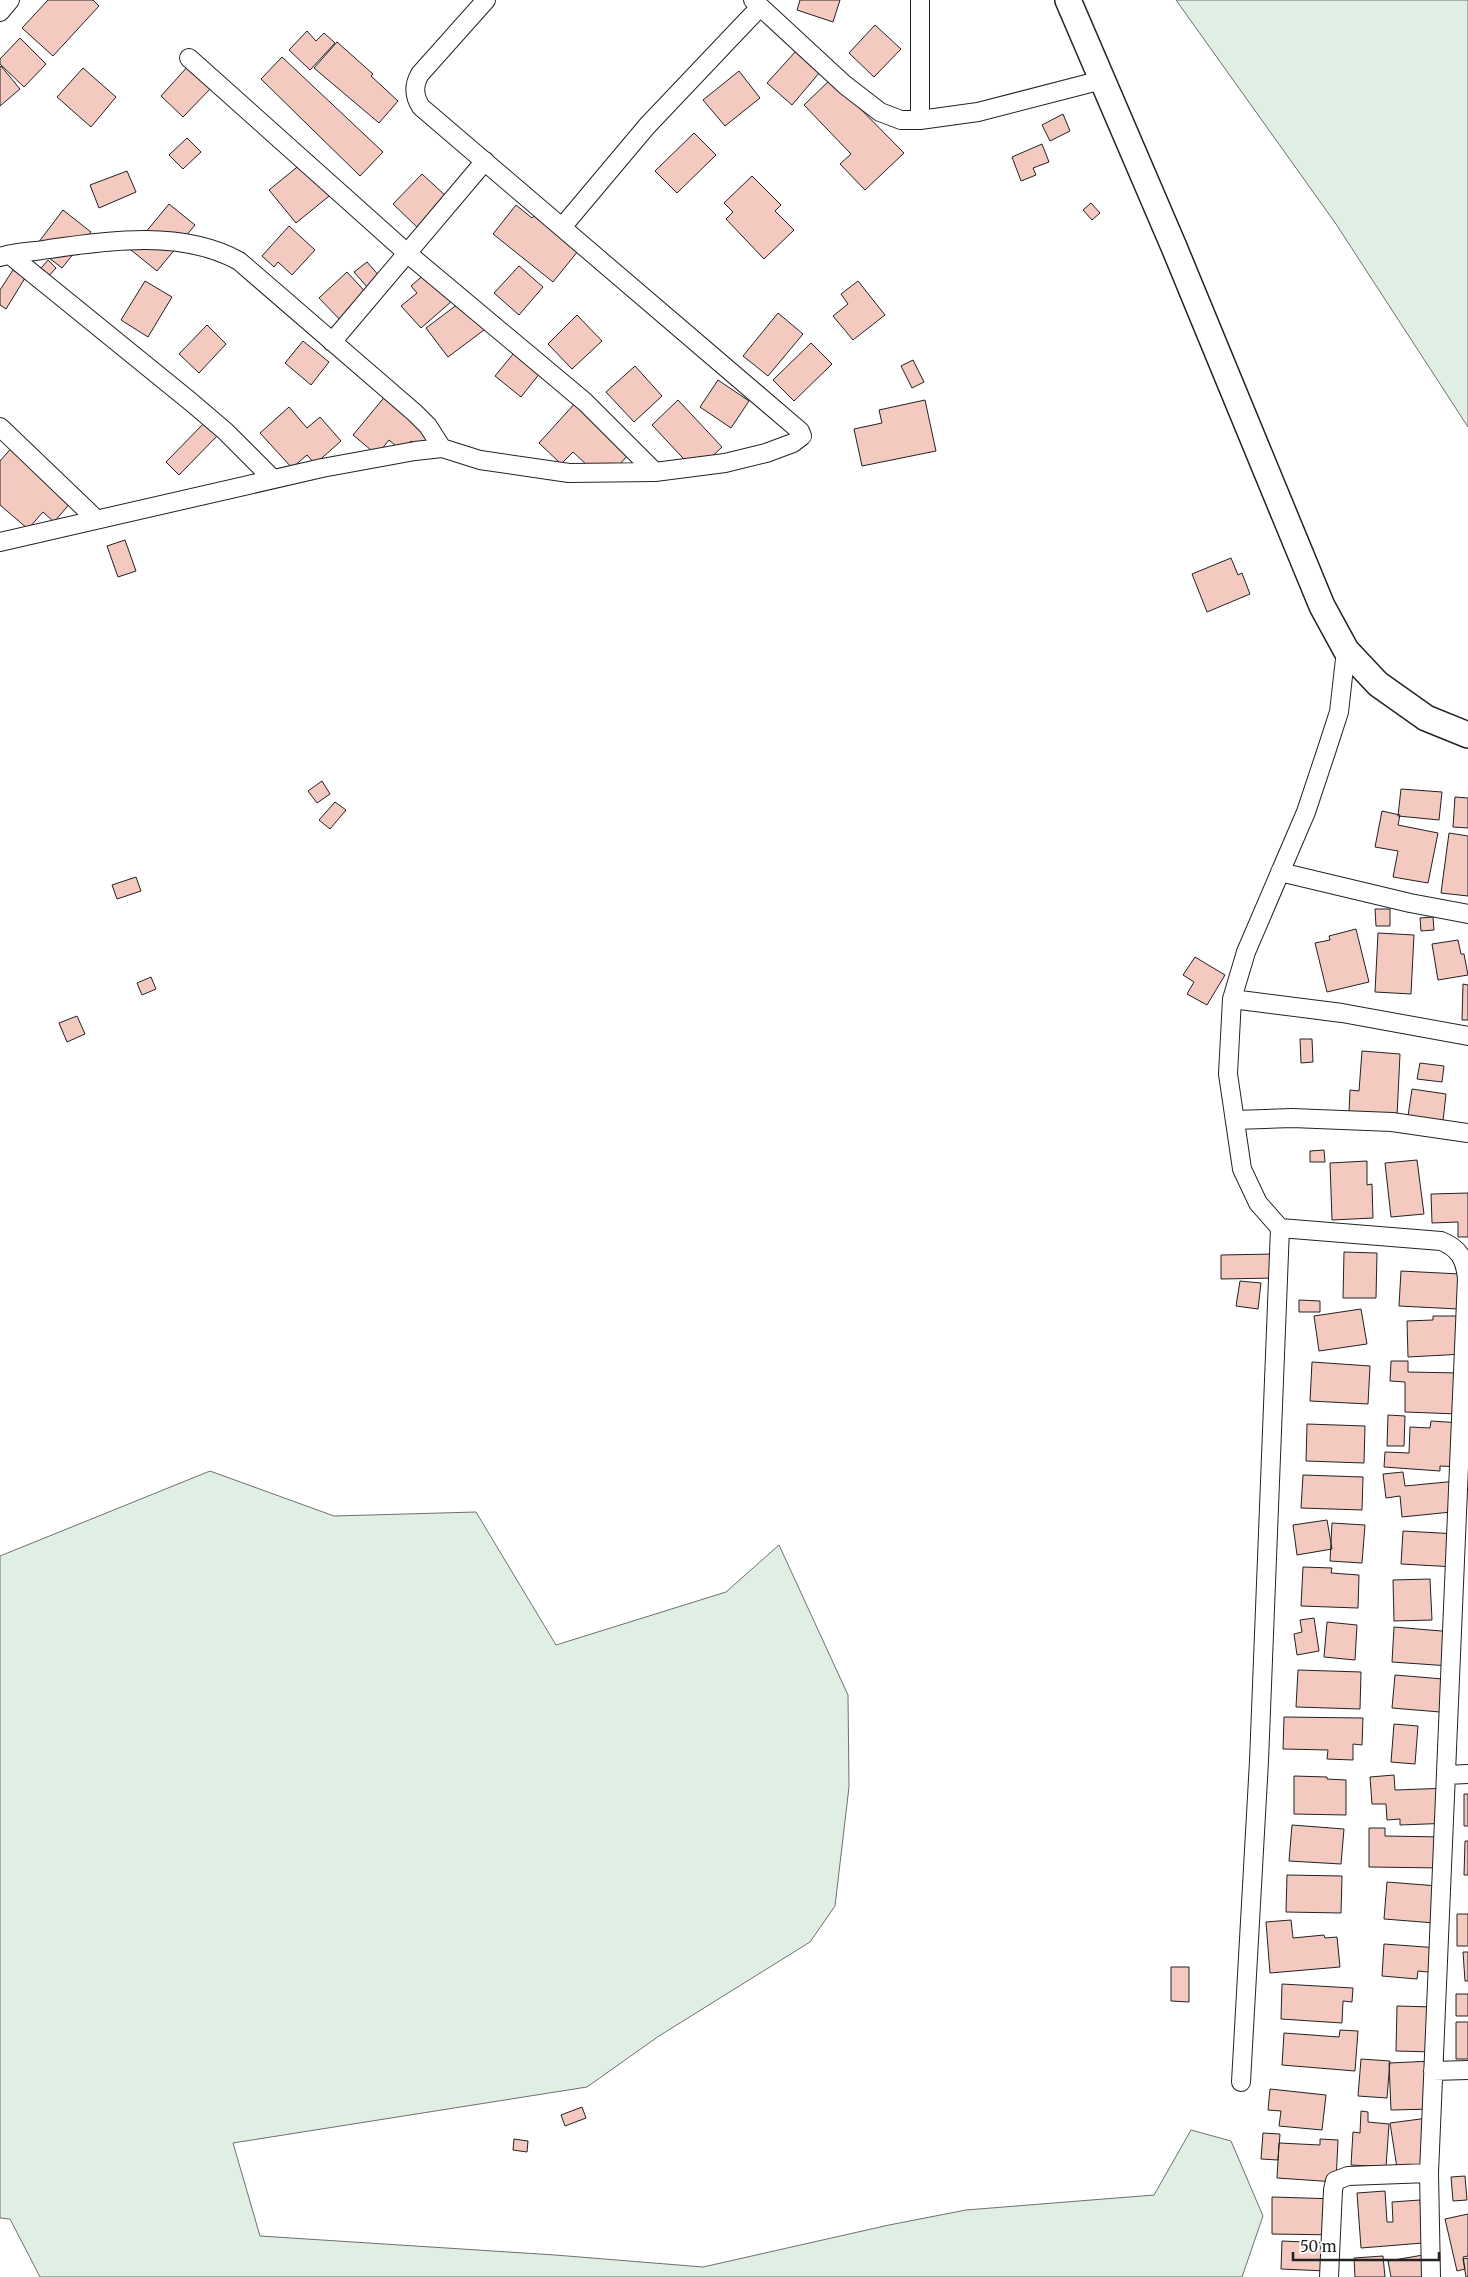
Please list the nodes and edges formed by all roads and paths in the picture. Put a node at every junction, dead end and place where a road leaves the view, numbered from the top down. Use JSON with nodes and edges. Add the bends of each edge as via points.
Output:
{"nodes":[{"id":1,"x":10,"y":0,"type":"edge"},
{"id":2,"x":486,"y":0,"type":"edge"},
{"id":3,"x":920,"y":0,"type":"edge"},
{"id":4,"x":1068,"y":0,"type":"edge"},
{"id":5,"x":757,"y":3,"type":"edge"},
{"id":6,"x":0,"y":12,"type":"edge"},
{"id":7,"x":189,"y":58,"type":"dead end"},
{"id":8,"x":1102,"y":80,"type":"junction"},
{"id":9,"x":920,"y":120,"type":"junction"},
{"id":10,"x":485,"y":161,"type":"junction"},
{"id":11,"x":563,"y":226,"type":"junction"},
{"id":12,"x":407,"y":253,"type":"junction"},
{"id":13,"x":5,"y":256,"type":"edge"},
{"id":14,"x":332,"y":342,"type":"junction"},
{"id":15,"x":0,"y":427,"type":"edge"},
{"id":16,"x":442,"y":448,"type":"junction"},
{"id":17,"x":655,"y":472,"type":"junction"},
{"id":18,"x":274,"y":479,"type":"junction"},
{"id":19,"x":96,"y":519,"type":"junction"},
{"id":20,"x":0,"y":542,"type":"edge"},
{"id":21,"x":1346,"y":650,"type":"junction"},
{"id":22,"x":1468,"y":735,"type":"edge"},
{"id":23,"x":1280,"y":872,"type":"junction"},
{"id":24,"x":1468,"y":914,"type":"edge"},
{"id":25,"x":1232,"y":1000,"type":"junction"},
{"id":26,"x":1468,"y":1036,"type":"edge"},
{"id":27,"x":1235,"y":1120,"type":"junction"},
{"id":28,"x":1468,"y":1133,"type":"edge"},
{"id":29,"x":1280,"y":1228,"type":"junction"},
{"id":30,"x":1464,"y":1419,"type":"edge"},
{"id":31,"x":1468,"y":1774,"type":"edge"},
{"id":32,"x":1446,"y":1775,"type":"junction"},
{"id":33,"x":1468,"y":2070,"type":"edge"},
{"id":34,"x":1433,"y":2071,"type":"junction"},
{"id":35,"x":1241,"y":2082,"type":"dead end"},
{"id":36,"x":1429,"y":2173,"type":"junction"},
{"id":37,"x":1329,"y":2277,"type":"edge"},
{"id":38,"x":1431,"y":2277,"type":"edge"}],
"edges":[{"from":1,"to":6,"type":"street"},
{"from":2,"to":10,"type":"street","via":[[420,74],[415,86],[416,100],[421,107]]},
{"from":3,"to":9,"type":"street"},
{"from":4,"to":8,"type":"main road"},
{"from":5,"to":9,"type":"street","via":[[845,85],[880,112],[901,120]]},
{"from":5,"to":11,"type":"street"},
{"from":7,"to":12,"type":"street"},
{"from":8,"to":9,"type":"street","via":[[978,112]]},
{"from":8,"to":21,"type":"main road","via":[[1322,606]]},
{"from":10,"to":11,"type":"street"},
{"from":10,"to":12,"type":"street"},
{"from":11,"to":17,"type":"street","via":[[801,433],[800,439],[794,443],[766,453],[717,464]]},
{"from":12,"to":14,"type":"street"},
{"from":12,"to":17,"type":"street","via":[[585,402]]},
{"from":13,"to":14,"type":"street","via":[[99,241],[166,242],[211,248],[239,261]]},
{"from":13,"to":18,"type":"street","via":[[198,407]]},
{"from":14,"to":16,"type":"street","via":[[415,413]]},
{"from":15,"to":19,"type":"street"},
{"from":16,"to":17,"type":"street","via":[[488,461],[569,473]]},
{"from":16,"to":18,"type":"street"},
{"from":18,"to":19,"type":"street"},
{"from":19,"to":20,"type":"street"},
{"from":21,"to":22,"type":"main road","via":[[1378,684],[1426,718]]},
{"from":21,"to":23,"type":"street","via":[[1339,712],[1306,812]]},
{"from":23,"to":24,"type":"street"},
{"from":23,"to":25,"type":"street","via":[[1246,952]]},
{"from":25,"to":26,"type":"street","via":[[1342,1013]]},
{"from":25,"to":27,"type":"street","via":[[1228,1074]]},
{"from":27,"to":28,"type":"street","via":[[1292,1118],[1392,1122]]},
{"from":27,"to":29,"type":"street","via":[[1242,1169],[1258,1203]]},
{"from":29,"to":30,"type":"street","via":[[1441,1241],[1456,1249],[1465,1264],[1467,1278]]},
{"from":29,"to":35,"type":"street","via":[[1259,1761]]},
{"from":30,"to":32,"type":"street"},
{"from":31,"to":32,"type":"street"},
{"from":32,"to":34,"type":"street"},
{"from":33,"to":34,"type":"street"},
{"from":34,"to":36,"type":"street"},
{"from":36,"to":37,"type":"street","via":[[1348,2176],[1335,2181]]},
{"from":36,"to":38,"type":"street"}]}
